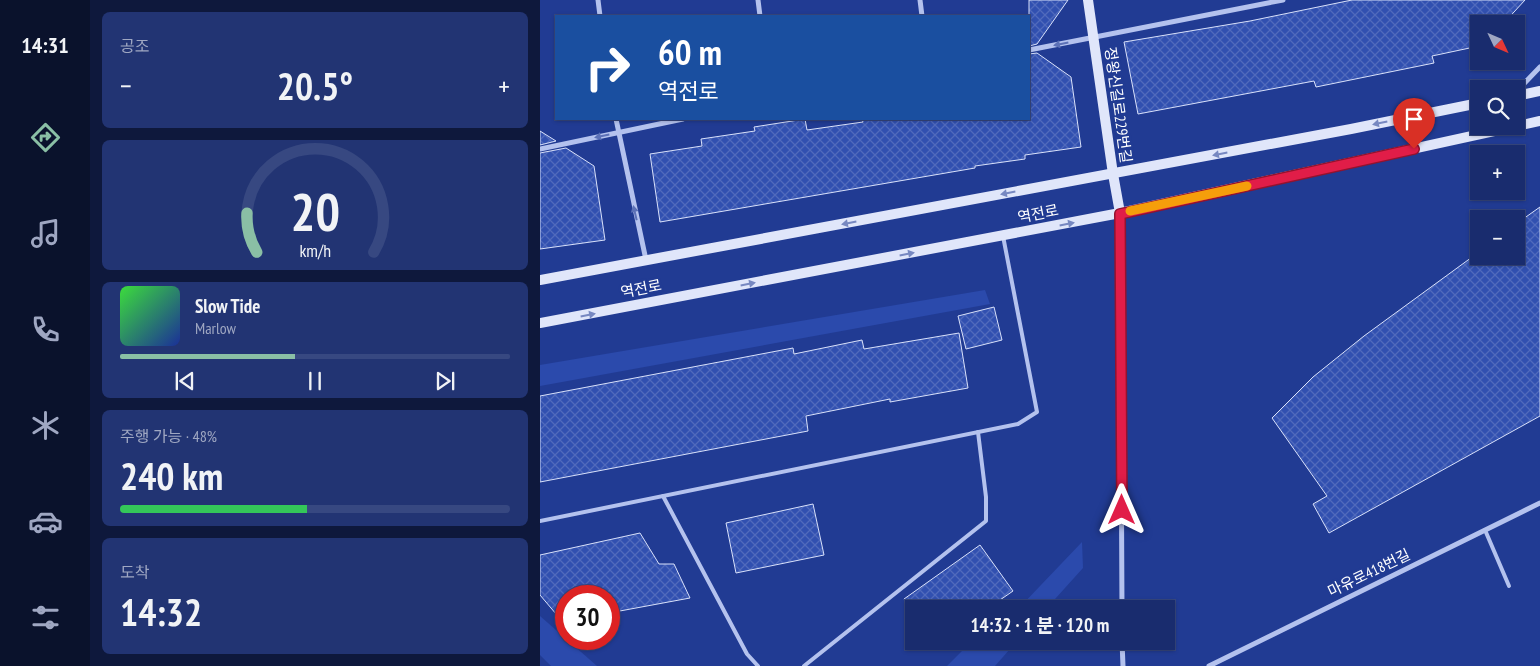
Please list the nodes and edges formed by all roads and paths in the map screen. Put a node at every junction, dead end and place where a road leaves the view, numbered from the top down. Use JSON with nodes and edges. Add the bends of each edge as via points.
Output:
{"nodes":[{"id":1,"x":598,"y":0,"type":"edge"},
{"id":2,"x":758,"y":0,"type":"edge"},
{"id":3,"x":920,"y":0,"type":"edge"},
{"id":4,"x":1088,"y":0,"type":"edge"},
{"id":5,"x":1282,"y":0,"type":"edge"},
{"id":6,"x":1263,"y":2,"type":"edge"},
{"id":7,"x":600,"y":15,"type":"edge"},
{"id":8,"x":760,"y":15,"type":"edge"},
{"id":9,"x":922,"y":15,"type":"edge"},
{"id":10,"x":1094,"y":38,"type":"junction"},
{"id":11,"x":1030,"y":50,"type":"edge"},
{"id":12,"x":1540,"y":67,"type":"edge"},
{"id":13,"x":1525,"y":83,"type":"edge"},
{"id":14,"x":1540,"y":91,"type":"edge"},
{"id":15,"x":1525,"y":94,"type":"edge"},
{"id":16,"x":1470,"y":105,"type":"edge"},
{"id":17,"x":616,"y":120,"type":"edge"},
{"id":18,"x":678,"y":120,"type":"edge"},
{"id":19,"x":1540,"y":121,"type":"edge"},
{"id":20,"x":618,"y":133,"type":"junction"},
{"id":21,"x":540,"y":149,"type":"edge"},
{"id":22,"x":1113,"y":174,"type":"junction"},
{"id":23,"x":1120,"y":214,"type":"junction"},
{"id":24,"x":1003,"y":236,"type":"junction"},
{"id":25,"x":646,"y":260,"type":"junction"},
{"id":26,"x":540,"y":280,"type":"edge"},
{"id":27,"x":540,"y":323,"type":"edge"},
{"id":28,"x":978,"y":432,"type":"junction"},
{"id":29,"x":663,"y":496,"type":"junction"},
{"id":30,"x":1538,"y":505,"type":"edge"},
{"id":31,"x":540,"y":521,"type":"edge"},
{"id":32,"x":1485,"y":530,"type":"junction"},
{"id":33,"x":1509,"y":586,"type":"dead end"},
{"id":34,"x":1122,"y":600,"type":"edge"},
{"id":35,"x":1122,"y":650,"type":"edge"},
{"id":36,"x":758,"y":666,"type":"edge"},
{"id":37,"x":804,"y":666,"type":"edge"},
{"id":38,"x":1123,"y":666,"type":"edge"},
{"id":39,"x":1209,"y":666,"type":"edge"}],
"edges":[{"from":1,"to":7,"type":"street"},
{"from":2,"to":8,"type":"street"},
{"from":3,"to":9,"type":"street"},
{"from":4,"to":10,"type":"main road","name":"정왕신길로229번길"},
{"from":5,"to":6,"type":"street"},
{"from":6,"to":10,"type":"street"},
{"from":10,"to":11,"type":"street","one_way":true},
{"from":10,"to":22,"type":"main road","name":"정왕신길로229번길"},
{"from":12,"to":13,"type":"street"},
{"from":14,"to":15,"type":"main road"},
{"from":16,"to":22,"type":"main road","name":"역전로","one_way":true},
{"from":17,"to":20,"type":"street"},
{"from":18,"to":20,"type":"street"},
{"from":19,"to":23,"type":"main road","name":"역전로"},
{"from":20,"to":21,"type":"street","one_way":true},
{"from":25,"to":20,"type":"street","one_way":true},
{"from":22,"to":23,"type":"main road","name":"정왕신길로229번길"},
{"from":22,"to":25,"type":"main road","name":"역전로","one_way":true},
{"from":24,"to":23,"type":"main road","name":"역전로","one_way":true},
{"from":23,"to":34,"type":"street"},
{"from":27,"to":24,"type":"main road","name":"역전로","one_way":true},
{"from":24,"to":28,"type":"lane","via":[[1037,412],[1018,424]]},
{"from":25,"to":26,"type":"main road","name":"역전로"},
{"from":28,"to":29,"type":"lane"},
{"from":28,"to":37,"type":"lane","via":[[986,521]]},
{"from":29,"to":31,"type":"lane"},
{"from":29,"to":36,"type":"lane","via":[[746,654]]},
{"from":30,"to":32,"type":"street","name":"마유로418번길"},
{"from":32,"to":33,"type":"lane"},
{"from":32,"to":39,"type":"street","name":"마유로418번길"},
{"from":35,"to":38,"type":"street"}]}
